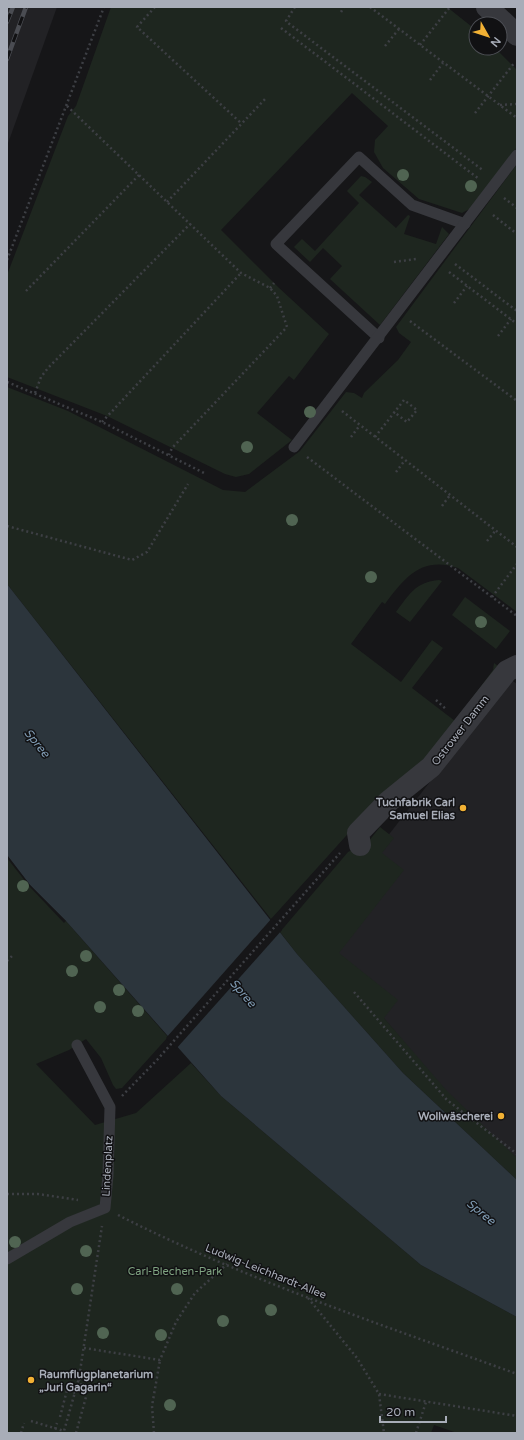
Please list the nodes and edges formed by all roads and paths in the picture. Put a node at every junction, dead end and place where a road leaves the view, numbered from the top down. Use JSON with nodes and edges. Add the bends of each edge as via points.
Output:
{"nodes":[{"id":1,"x":104,"y":7,"type":"edge"},
{"id":2,"x":155,"y":7,"type":"edge"},
{"id":3,"x":295,"y":7,"type":"edge"},
{"id":4,"x":344,"y":7,"type":"edge"},
{"id":5,"x":370,"y":7,"type":"edge"},
{"id":6,"x":450,"y":7,"type":"edge"},
{"id":7,"x":488,"y":7,"type":"edge"},
{"id":8,"x":341,"y":12,"type":"dead end"},
{"id":9,"x":281,"y":28,"type":"dead end"},
{"id":10,"x":399,"y":29,"type":"junction"},
{"id":11,"x":517,"y":35,"type":"edge"},
{"id":12,"x":420,"y":45,"type":"junction"},
{"id":13,"x":385,"y":46,"type":"dead end"},
{"id":14,"x":515,"y":62,"type":"dead end"},
{"id":15,"x":444,"y":63,"type":"junction"},
{"id":16,"x":430,"y":80,"type":"dead end"},
{"id":17,"x":488,"y":96,"type":"junction"},
{"id":18,"x":267,"y":97,"type":"dead end"},
{"id":19,"x":517,"y":104,"type":"edge"},
{"id":20,"x":499,"y":105,"type":"junction"},
{"id":21,"x":67,"y":106,"type":"junction"},
{"id":22,"x":474,"y":113,"type":"dead end"},
{"id":23,"x":517,"y":118,"type":"edge"},
{"id":24,"x":242,"y":124,"type":"junction"},
{"id":25,"x":517,"y":155,"type":"edge"},
{"id":26,"x":139,"y":175,"type":"junction"},
{"id":27,"x":495,"y":185,"type":"junction"},
{"id":28,"x":167,"y":202,"type":"junction"},
{"id":29,"x":480,"y":204,"type":"junction"},
{"id":30,"x":190,"y":224,"type":"junction"},
{"id":31,"x":465,"y":224,"type":"junction"},
{"id":32,"x":517,"y":234,"type":"edge"},
{"id":33,"x":439,"y":258,"type":"junction"},
{"id":34,"x":7,"y":260,"type":"edge"},
{"id":35,"x":241,"y":273,"type":"junction"},
{"id":36,"x":274,"y":283,"type":"dead end"},
{"id":37,"x":467,"y":286,"type":"junction"},
{"id":38,"x":270,"y":288,"type":"junction"},
{"id":39,"x":26,"y":291,"type":"dead end"},
{"id":40,"x":454,"y":303,"type":"dead end"},
{"id":41,"x":517,"y":310,"type":"edge"},
{"id":42,"x":398,"y":312,"type":"junction"},
{"id":43,"x":511,"y":319,"type":"junction"},
{"id":44,"x":517,"y":324,"type":"edge"},
{"id":45,"x":498,"y":336,"type":"dead end"},
{"id":46,"x":379,"y":338,"type":"junction"},
{"id":47,"x":7,"y":382,"type":"edge"},
{"id":48,"x":35,"y":393,"type":"junction"},
{"id":49,"x":517,"y":401,"type":"edge"},
{"id":50,"x":394,"y":412,"type":"junction"},
{"id":51,"x":345,"y":414,"type":"dead end"},
{"id":52,"x":102,"y":422,"type":"junction"},
{"id":53,"x":360,"y":425,"type":"junction"},
{"id":54,"x":351,"y":437,"type":"dead end"},
{"id":55,"x":375,"y":437,"type":"junction"},
{"id":56,"x":294,"y":447,"type":"dead end"},
{"id":57,"x":169,"y":455,"type":"junction"},
{"id":58,"x":307,"y":457,"type":"dead end"},
{"id":59,"x":405,"y":460,"type":"junction"},
{"id":60,"x":396,"y":472,"type":"dead end"},
{"id":61,"x":204,"y":473,"type":"dead end"},
{"id":62,"x":188,"y":484,"type":"dead end"},
{"id":63,"x":450,"y":495,"type":"junction"},
{"id":64,"x":442,"y":506,"type":"dead end"},
{"id":65,"x":7,"y":526,"type":"edge"},
{"id":66,"x":496,"y":530,"type":"junction"},
{"id":67,"x":487,"y":541,"type":"dead end"},
{"id":68,"x":517,"y":547,"type":"edge"},
{"id":69,"x":517,"y":564,"type":"edge"},
{"id":70,"x":492,"y":597,"type":"junction"},
{"id":71,"x":517,"y":616,"type":"edge"},
{"id":72,"x":517,"y":666,"type":"edge"},
{"id":73,"x":359,"y":839,"type":"joint"},
{"id":74,"x":13,"y":955,"type":"dead end"},
{"id":75,"x":7,"y":960,"type":"edge"},
{"id":76,"x":354,"y":992,"type":"dead end"},
{"id":77,"x":77,"y":1045,"type":"dead end"},
{"id":78,"x":110,"y":1107,"type":"junction"},
{"id":79,"x":517,"y":1154,"type":"edge"},
{"id":80,"x":7,"y":1194,"type":"edge"},
{"id":81,"x":105,"y":1208,"type":"junction"},
{"id":82,"x":7,"y":1259,"type":"edge"},
{"id":83,"x":227,"y":1264,"type":"junction"},
{"id":84,"x":307,"y":1297,"type":"junction"},
{"id":85,"x":84,"y":1348,"type":"junction"},
{"id":86,"x":160,"y":1360,"type":"junction"},
{"id":87,"x":517,"y":1374,"type":"edge"},
{"id":88,"x":79,"y":1378,"type":"junction"},
{"id":89,"x":75,"y":1393,"type":"junction"},
{"id":90,"x":379,"y":1394,"type":"junction"},
{"id":91,"x":426,"y":1402,"type":"junction"},
{"id":92,"x":517,"y":1416,"type":"edge"},
{"id":93,"x":60,"y":1417,"type":"dead end"},
{"id":94,"x":31,"y":1421,"type":"dead end"},
{"id":95,"x":24,"y":1423,"type":"dead end"},
{"id":96,"x":57,"y":1423,"type":"dead end"},
{"id":97,"x":55,"y":1429,"type":"junction"},
{"id":98,"x":21,"y":1433,"type":"edge"},
{"id":99,"x":76,"y":1433,"type":"edge"},
{"id":100,"x":154,"y":1433,"type":"edge"},
{"id":101,"x":384,"y":1433,"type":"edge"},
{"id":102,"x":416,"y":1433,"type":"edge"}],
"edges":[{"from":1,"to":21,"type":"path"},
{"from":2,"to":24,"type":"path","via":[[137,27]]},
{"from":3,"to":27,"type":"path","via":[[286,21],[288,23]]},
{"from":4,"to":8,"type":"path"},
{"from":5,"to":10,"type":"path"},
{"from":6,"to":12,"type":"path"},
{"from":7,"to":11,"type":"street"},
{"from":9,"to":27,"type":"path"},
{"from":10,"to":12,"type":"path"},
{"from":10,"to":13,"type":"path"},
{"from":12,"to":15,"type":"path"},
{"from":14,"to":17,"type":"path"},
{"from":15,"to":16,"type":"path"},
{"from":15,"to":17,"type":"path"},
{"from":17,"to":20,"type":"path"},
{"from":17,"to":22,"type":"path"},
{"from":18,"to":24,"type":"path"},
{"from":19,"to":20,"type":"path"},
{"from":20,"to":23,"type":"path"},
{"from":21,"to":26,"type":"path"},
{"from":21,"to":34,"type":"path"},
{"from":24,"to":28,"type":"path"},
{"from":25,"to":27,"type":"lane"},
{"from":26,"to":28,"type":"path"},
{"from":26,"to":39,"type":"path"},
{"from":27,"to":29,"type":"lane"},
{"from":28,"to":30,"type":"path"},
{"from":29,"to":31,"type":"lane"},
{"from":29,"to":32,"type":"path"},
{"from":30,"to":35,"type":"path"},
{"from":30,"to":48,"type":"path","via":[[48,368],[41,377]]},
{"from":31,"to":33,"type":"lane"},
{"from":31,"to":46,"type":"lane","via":[[412,205],[359,156],[276,244]]},
{"from":33,"to":37,"type":"path"},
{"from":33,"to":41,"type":"path"},
{"from":33,"to":42,"type":"lane"},
{"from":35,"to":38,"type":"path"},
{"from":35,"to":52,"type":"path"},
{"from":36,"to":38,"type":"path"},
{"from":37,"to":40,"type":"path"},
{"from":37,"to":43,"type":"path"},
{"from":38,"to":57,"type":"path","via":[[277,296],[287,327],[172,448]]},
{"from":42,"to":46,"type":"lane"},
{"from":42,"to":49,"type":"path"},
{"from":43,"to":44,"type":"path"},
{"from":43,"to":45,"type":"path"},
{"from":46,"to":56,"type":"lane"},
{"from":47,"to":48,"type":"path"},
{"from":48,"to":52,"type":"path"},
{"from":50,"to":50,"type":"path","via":[[404,400],[417,410],[407,422]]},
{"from":50,"to":55,"type":"path"},
{"from":51,"to":53,"type":"path"},
{"from":52,"to":57,"type":"path"},
{"from":53,"to":54,"type":"path"},
{"from":53,"to":55,"type":"path"},
{"from":55,"to":59,"type":"path"},
{"from":57,"to":61,"type":"path"},
{"from":58,"to":70,"type":"path"},
{"from":59,"to":60,"type":"path"},
{"from":59,"to":63,"type":"path"},
{"from":62,"to":65,"type":"path","via":[[147,552],[132,560]]},
{"from":63,"to":64,"type":"path"},
{"from":63,"to":66,"type":"path"},
{"from":66,"to":67,"type":"path"},
{"from":66,"to":68,"type":"path"},
{"from":69,"to":70,"type":"path"},
{"from":70,"to":71,"type":"path"},
{"from":72,"to":73,"type":"street","name":"Ostrower Damm","via":[[507,671],[431,767],[389,800]]},
{"from":73,"to":78,"type":"path","via":[[288,911],[157,1060]]},
{"from":74,"to":75,"type":"path"},
{"from":76,"to":79,"type":"path","via":[[447,1100]]},
{"from":77,"to":78,"type":"lane","name":"Lindenplatz"},
{"from":78,"to":81,"type":"lane","name":"Lindenplatz"},
{"from":80,"to":81,"type":"path","name":"Ludwig-Leichhardt-Allee","via":[[74,1199]]},
{"from":81,"to":82,"type":"lane","name":"Lindenplatz","via":[[70,1222]]},
{"from":81,"to":83,"type":"path","name":"Ludwig-Leichhardt-Allee","via":[[164,1238]]},
{"from":81,"to":85,"type":"path"},
{"from":83,"to":84,"type":"path","name":"Ludwig-Leichhardt-Allee"},
{"from":83,"to":86,"type":"path","via":[[195,1293],[176,1322]]},
{"from":84,"to":87,"type":"path","name":"Ludwig-Leichhardt-Allee"},
{"from":84,"to":90,"type":"path","via":[[357,1358]]},
{"from":85,"to":86,"type":"path"},
{"from":85,"to":88,"type":"path"},
{"from":86,"to":100,"type":"path","via":[[152,1406]]},
{"from":88,"to":89,"type":"path"},
{"from":88,"to":99,"type":"path","via":[[86,1397]]},
{"from":89,"to":93,"type":"path","via":[[67,1390]]},
{"from":89,"to":97,"type":"path","via":[[64,1431]]},
{"from":90,"to":91,"type":"path"},
{"from":90,"to":101,"type":"path"},
{"from":91,"to":92,"type":"path"},
{"from":91,"to":102,"type":"path"},
{"from":94,"to":97,"type":"path"},
{"from":95,"to":98,"type":"path"},
{"from":96,"to":97,"type":"path"}]}
